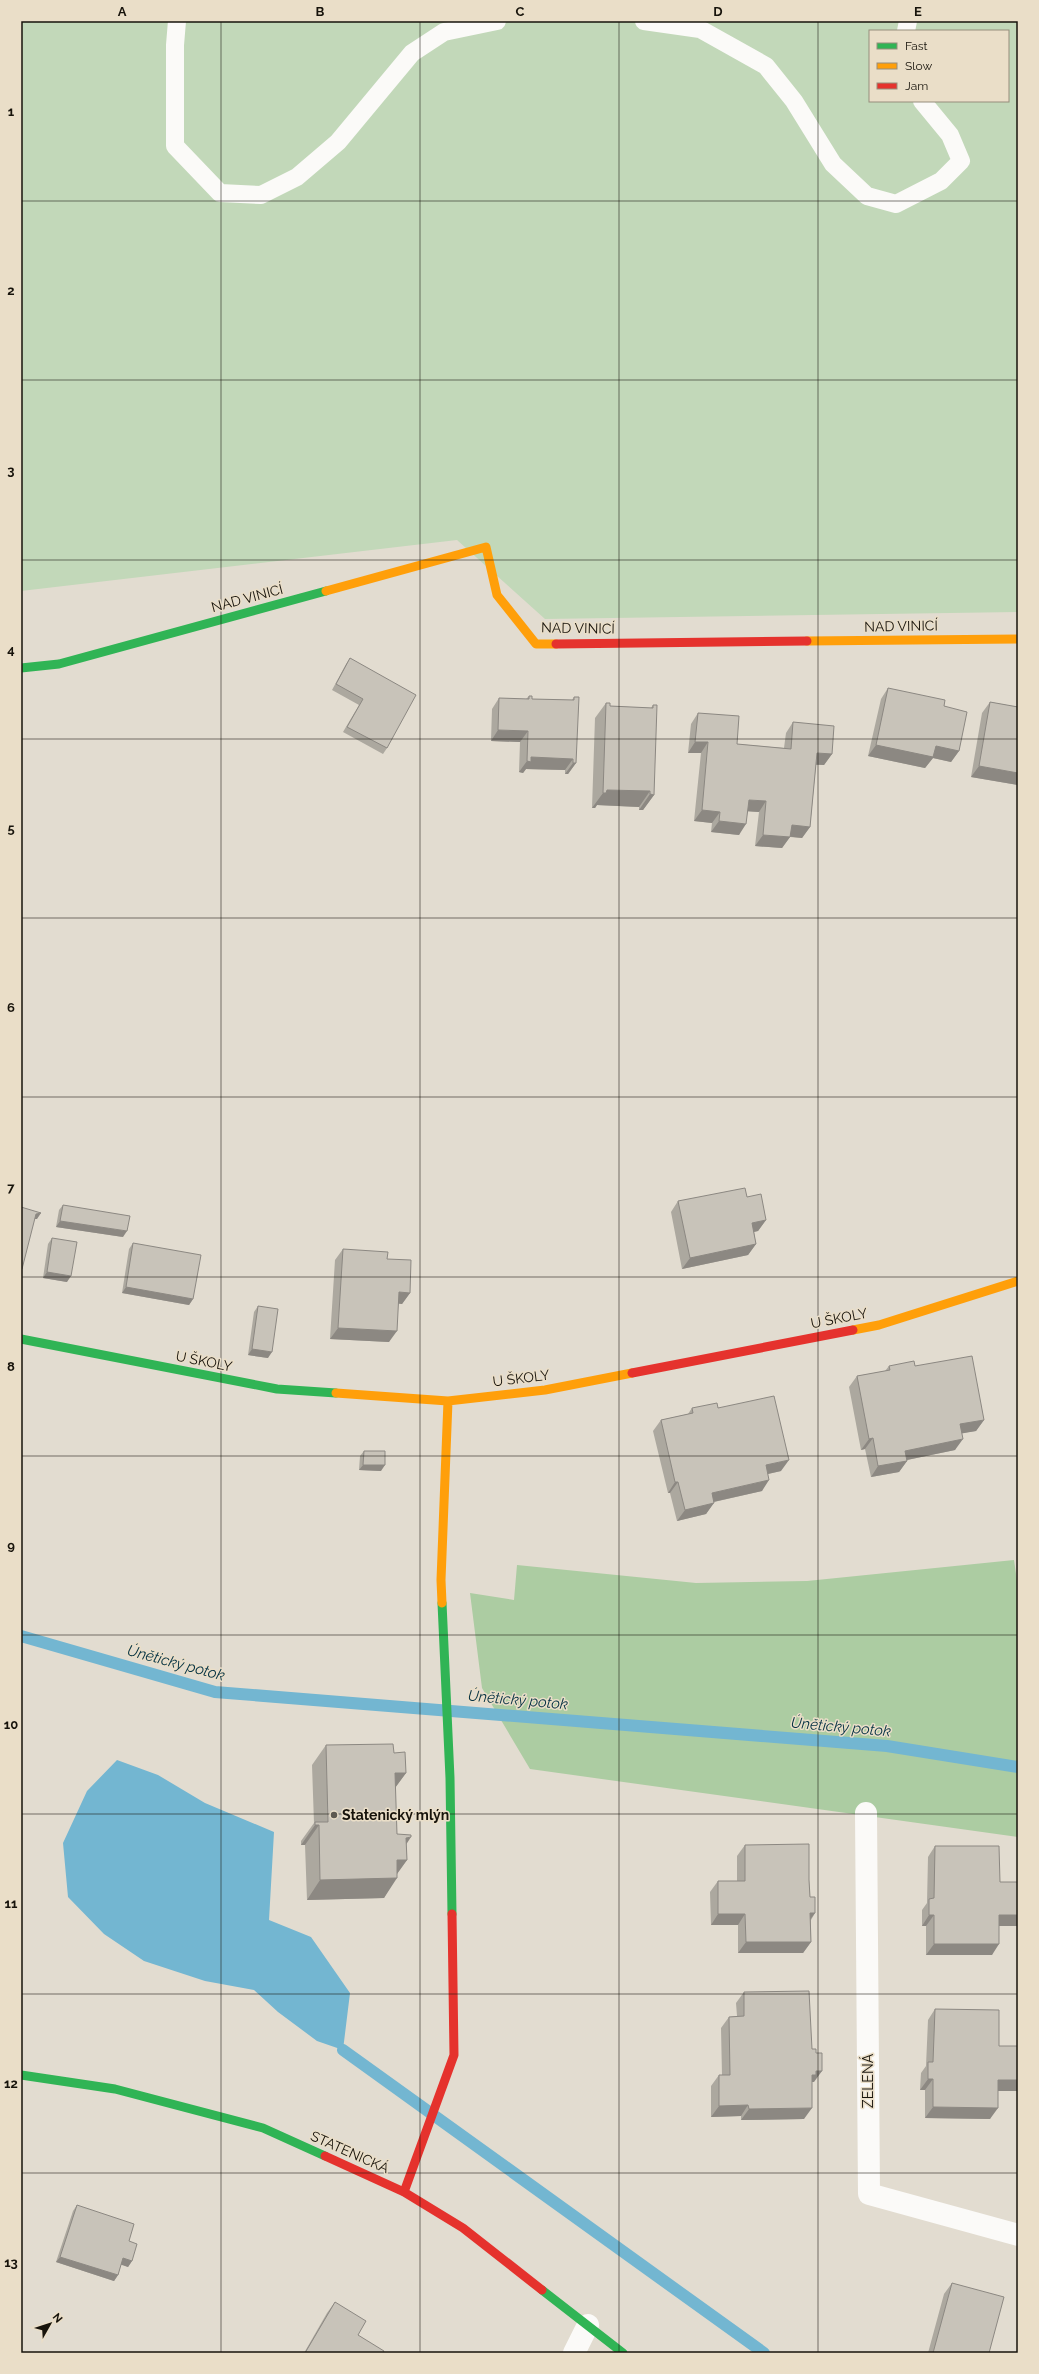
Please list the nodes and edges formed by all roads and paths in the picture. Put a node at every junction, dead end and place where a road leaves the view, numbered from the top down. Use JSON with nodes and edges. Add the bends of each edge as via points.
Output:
{"nodes":[{"id":1,"x":177,"y":21,"type":"edge"},
{"id":2,"x":497,"y":21,"type":"edge"},
{"id":3,"x":644,"y":21,"type":"edge"},
{"id":4,"x":440,"y":26,"type":"edge"},
{"id":5,"x":923,"y":102,"type":"edge"},
{"id":6,"x":1018,"y":639,"type":"edge"},
{"id":7,"x":21,"y":668,"type":"edge"},
{"id":8,"x":1018,"y":1281,"type":"edge"},
{"id":9,"x":21,"y":1339,"type":"edge"},
{"id":10,"x":448,"y":1401,"type":"junction"},
{"id":11,"x":866,"y":1813,"type":"dead end"},
{"id":12,"x":21,"y":2075,"type":"edge"},
{"id":13,"x":404,"y":2192,"type":"junction"},
{"id":14,"x":1018,"y":2235,"type":"edge"},
{"id":15,"x":588,"y":2325,"type":"junction"},
{"id":16,"x":574,"y":2353,"type":"edge"},
{"id":17,"x":623,"y":2353,"type":"edge"}],
"edges":[{"from":1,"to":4,"type":"lane","via":[[175,146],[220,193],[261,195],[297,177],[338,142],[412,53]]},
{"from":2,"to":4,"type":"lane"},
{"from":3,"to":5,"type":"lane","via":[[700,29],[766,66],[794,101],[833,164],[867,196],[896,204],[941,181],[961,161],[950,135]]},
{"from":6,"to":7,"type":"street","name":"NAD VINICÍ","via":[[536,644],[497,595],[486,547],[59,664]]},
{"from":8,"to":10,"type":"street","name":"U ŠKOLY","via":[[879,1325],[545,1390]]},
{"from":9,"to":10,"type":"street","name":"U ŠKOLY","via":[[277,1389]]},
{"from":10,"to":13,"type":"street","via":[[441,1580],[450,1778],[454,2055]]},
{"from":11,"to":14,"type":"street","name":"ZELENÁ","via":[[869,2194]]},
{"from":12,"to":13,"type":"street","name":"STATENICKÁ","via":[[115,2089],[263,2128]]},
{"from":13,"to":15,"type":"street","name":"STATENICKÁ","via":[[463,2228]]},
{"from":15,"to":16,"type":"street"},
{"from":15,"to":17,"type":"street","name":"STATENICKÁ"}]}
